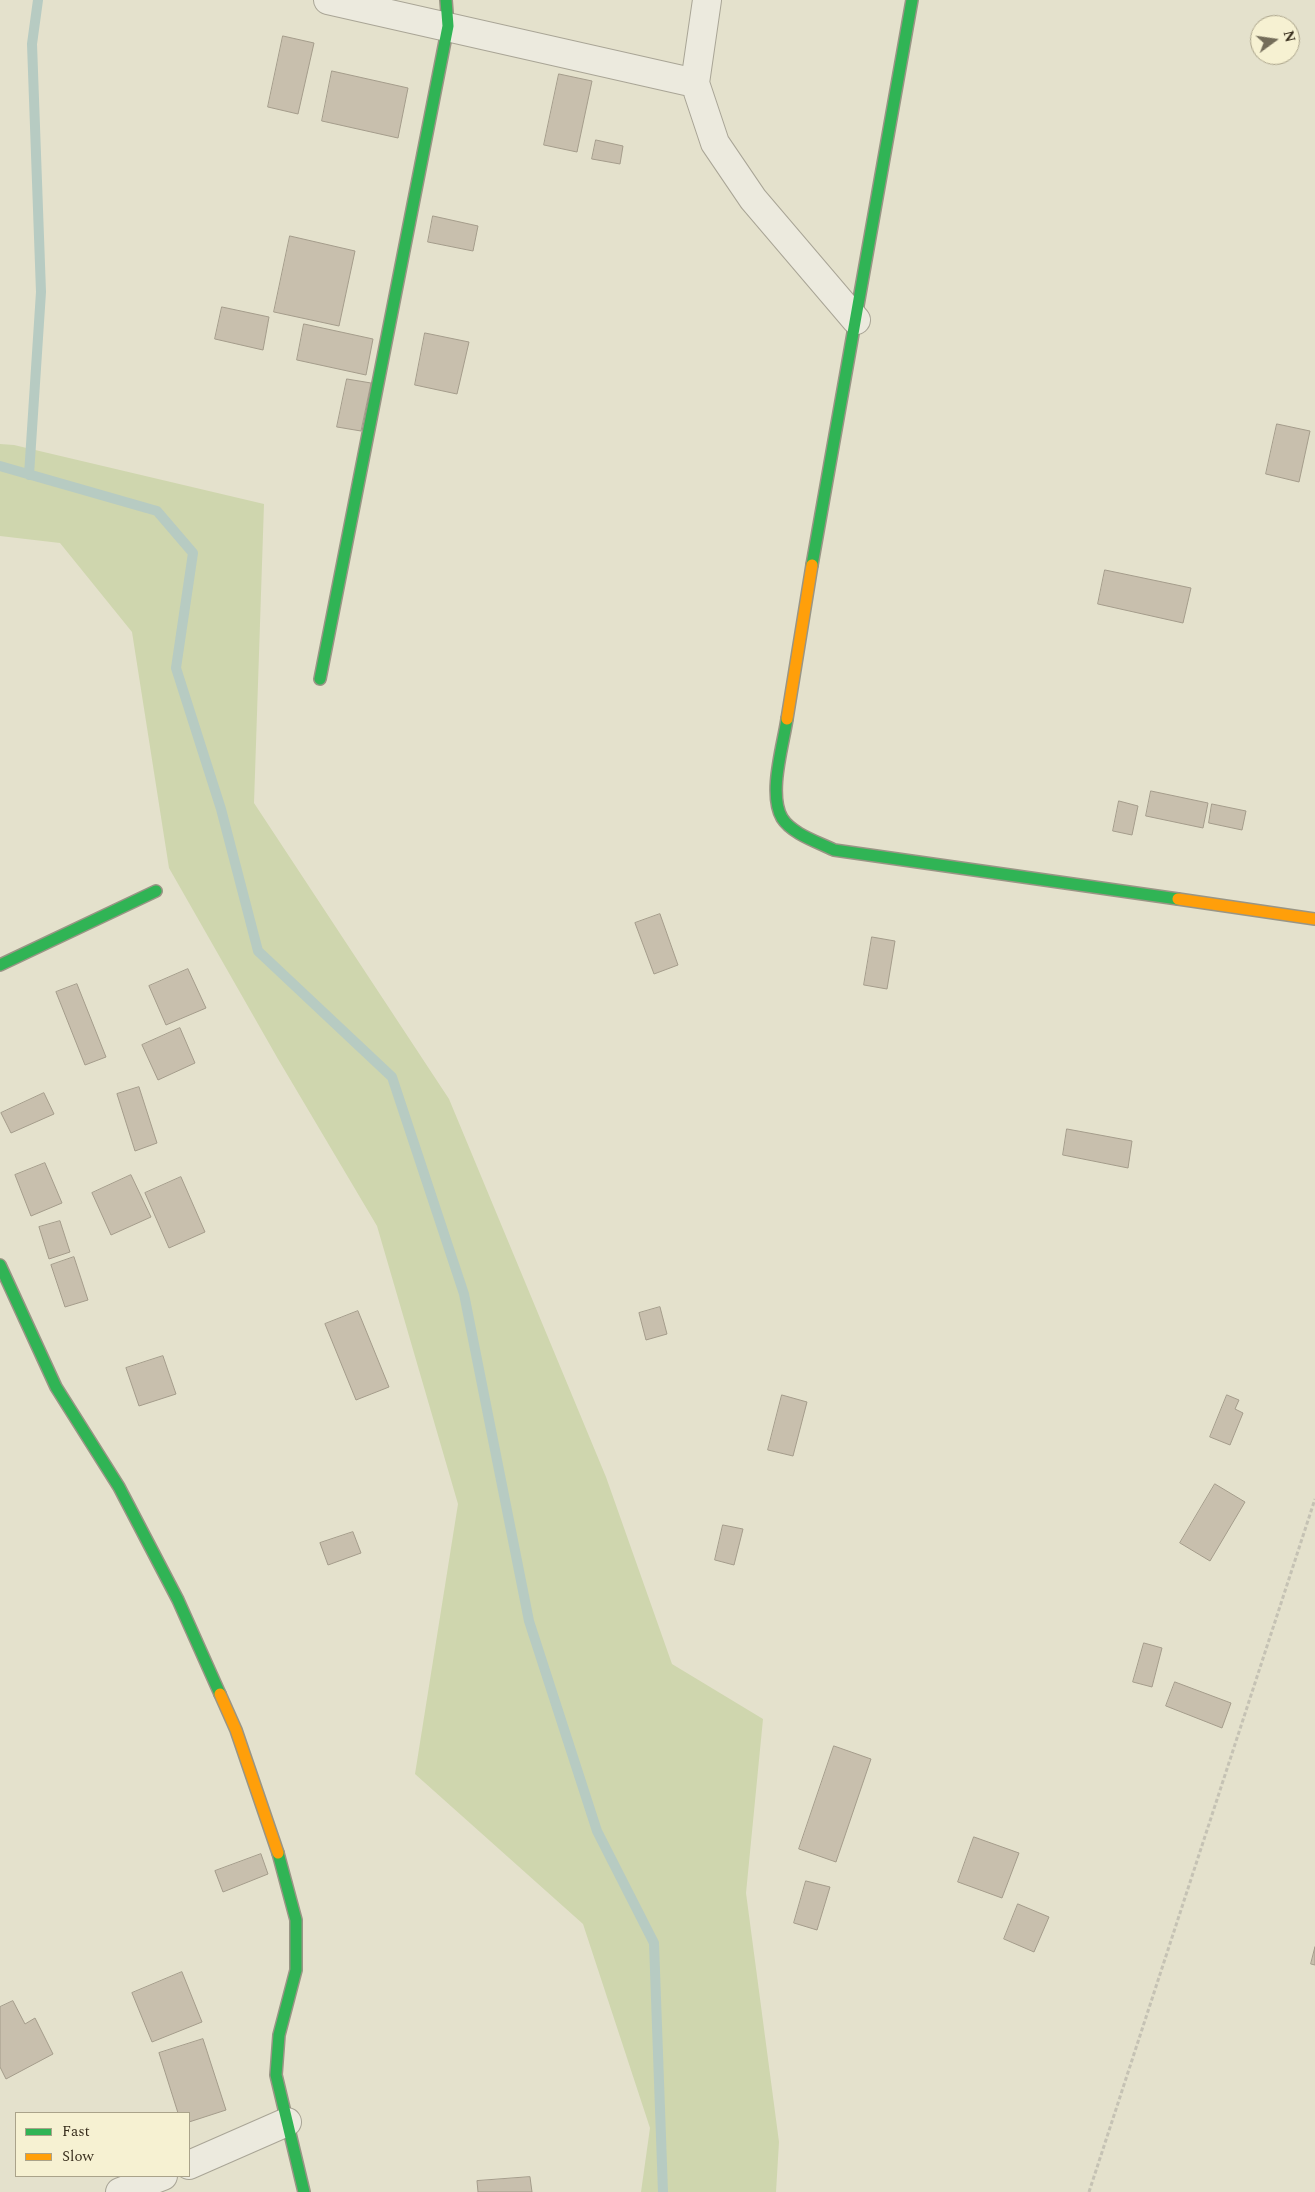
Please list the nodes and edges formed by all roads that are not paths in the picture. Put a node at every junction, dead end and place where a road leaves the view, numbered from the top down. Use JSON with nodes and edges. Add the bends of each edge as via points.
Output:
{"nodes":[{"id":1,"x":328,"y":0,"type":"edge"},
{"id":2,"x":707,"y":0,"type":"edge"},
{"id":3,"x":912,"y":0,"type":"edge"},
{"id":4,"x":447,"y":13,"type":"edge"},
{"id":5,"x":695,"y":83,"type":"junction"},
{"id":6,"x":856,"y":320,"type":"junction"},
{"id":7,"x":320,"y":678,"type":"dead end"},
{"id":8,"x":156,"y":891,"type":"dead end"},
{"id":9,"x":1315,"y":919,"type":"edge"},
{"id":10,"x":0,"y":965,"type":"edge"},
{"id":11,"x":0,"y":1265,"type":"edge"},
{"id":12,"x":287,"y":2122,"type":"junction"},
{"id":13,"x":190,"y":2165,"type":"edge"},
{"id":14,"x":160,"y":2177,"type":"edge"},
{"id":15,"x":120,"y":2192,"type":"edge"},
{"id":16,"x":304,"y":2192,"type":"edge"}],
"edges":[{"from":1,"to":4,"type":"street"},
{"from":2,"to":5,"type":"street"},
{"from":3,"to":6,"type":"street"},
{"from":4,"to":5,"type":"street"},
{"from":4,"to":7,"type":"street"},
{"from":5,"to":6,"type":"street","via":[[714,143],[754,198]]},
{"from":6,"to":9,"type":"street","via":[[832,445],[775,792],[782,818],[800,834],[834,850]]},
{"from":8,"to":10,"type":"street"},
{"from":11,"to":12,"type":"street","via":[[56,1387],[119,1487],[178,1600],[236,1730],[277,1849],[296,1920],[296,1970],[279,2035],[276,2075]]},
{"from":12,"to":13,"type":"street"},
{"from":12,"to":16,"type":"street"},
{"from":14,"to":15,"type":"street"}]}
